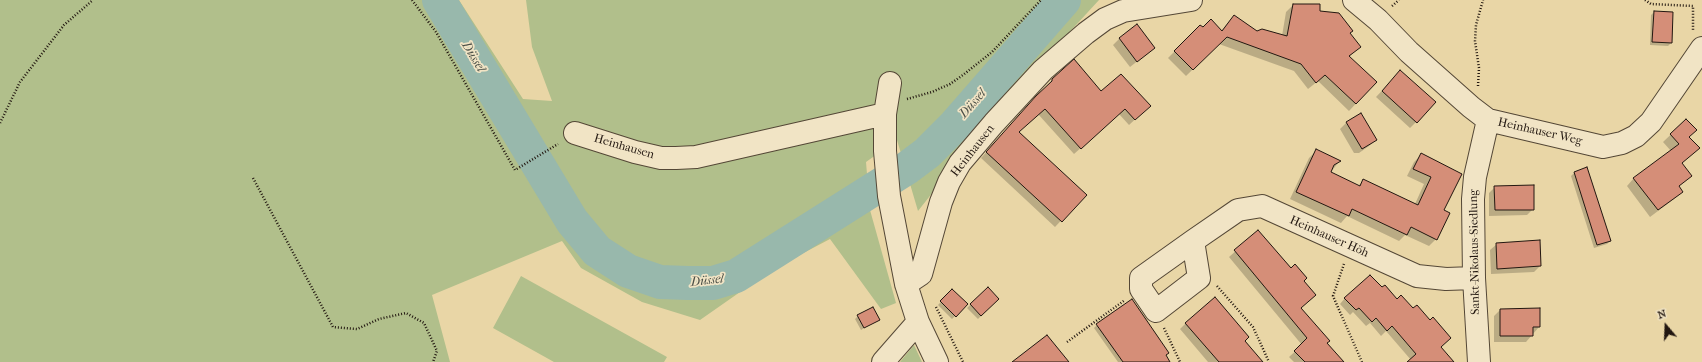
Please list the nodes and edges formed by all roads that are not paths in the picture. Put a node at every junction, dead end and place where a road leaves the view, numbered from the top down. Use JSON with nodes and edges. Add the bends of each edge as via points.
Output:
{"nodes":[{"id":1,"x":1191,"y":0,"type":"edge"},
{"id":2,"x":1354,"y":0,"type":"edge"},
{"id":3,"x":1698,"y":54,"type":"edge"},
{"id":4,"x":1488,"y":120,"type":"junction"},
{"id":5,"x":575,"y":133,"type":"dead end"},
{"id":6,"x":1193,"y":241,"type":"junction"},
{"id":7,"x":1474,"y":278,"type":"junction"},
{"id":8,"x":906,"y":284,"type":"junction"},
{"id":9,"x":918,"y":322,"type":"junction"},
{"id":10,"x":883,"y":362,"type":"edge"},
{"id":11,"x":937,"y":362,"type":"edge"},
{"id":12,"x":1479,"y":362,"type":"edge"}],
"edges":[{"from":1,"to":8,"type":"street","name":"Heinhausen","via":[[1143,6],[1117,13],[1086,33],[1043,70],[960,163],[941,202],[920,274]]},
{"from":2,"to":4,"type":"street","name":"Heinhauser Weg","via":[[1409,52]]},
{"from":3,"to":4,"type":"street","name":"Heinhauser Weg","via":[[1651,122],[1636,136],[1622,144],[1603,147]]},
{"from":4,"to":7,"type":"street","name":"Sankt-Nikolaus-Siedlung","via":[[1475,177]]},
{"from":5,"to":8,"type":"street","name":"Heinhausen","via":[[661,158],[696,157],[887,100],[885,151],[889,196]]},
{"from":6,"to":6,"type":"street","name":"Heinhauser Höh","via":[[1199,278],[1156,311],[1141,289],[1141,278]]},
{"from":6,"to":7,"type":"street","name":"Heinhauser Höh","via":[[1238,210],[1262,206],[1417,276]]},
{"from":7,"to":12,"type":"street","name":"Sankt-Nikolaus-Siedlung"},
{"from":8,"to":9,"type":"street"},
{"from":9,"to":10,"type":"street"},
{"from":9,"to":11,"type":"street"}]}
